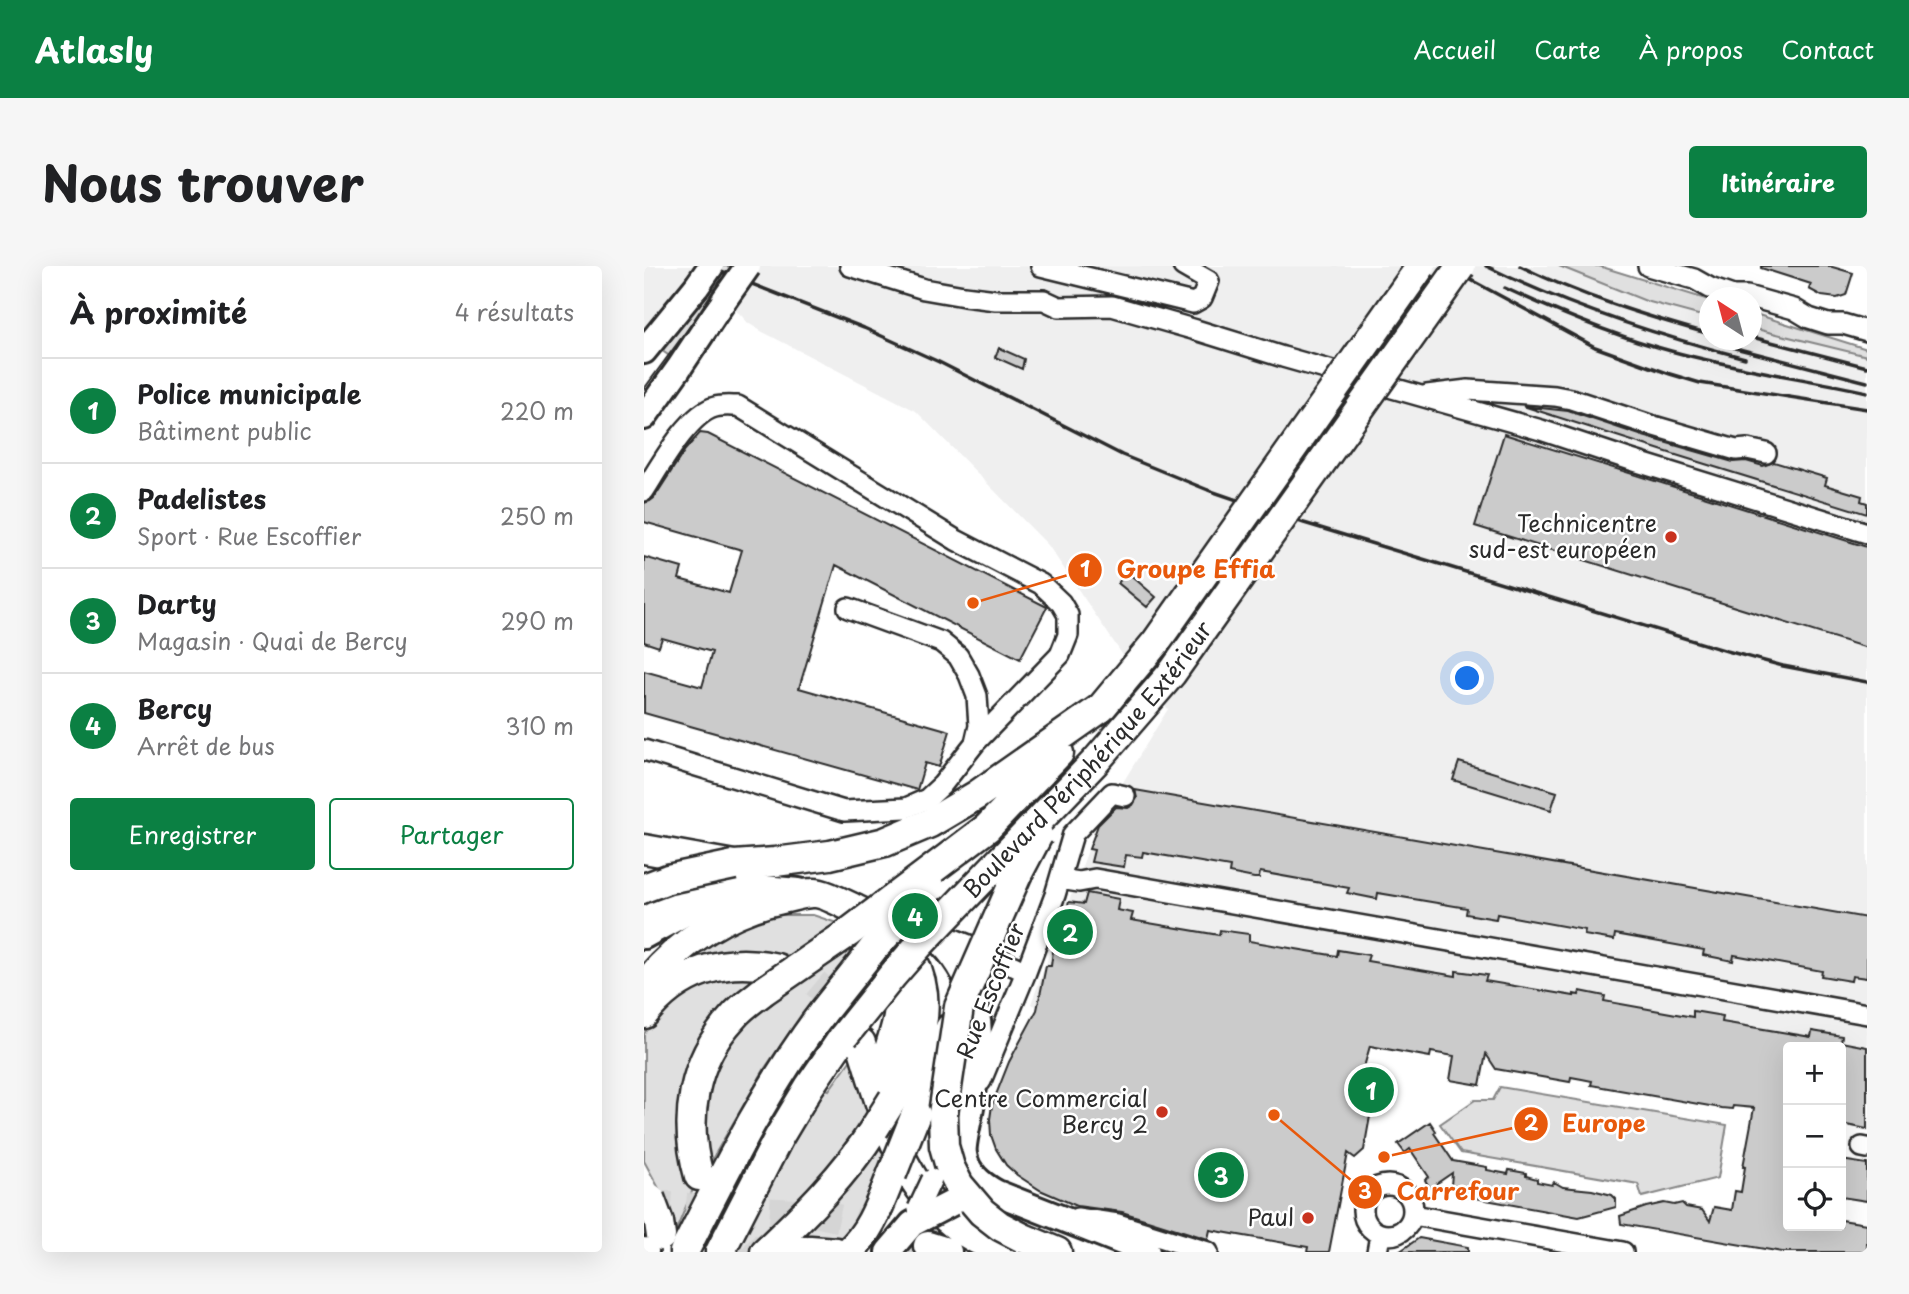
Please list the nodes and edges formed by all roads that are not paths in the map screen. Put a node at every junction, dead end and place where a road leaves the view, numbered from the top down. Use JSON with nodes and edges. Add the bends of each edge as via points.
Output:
{"nodes":[{"id":1,"x":748,"y":266,"type":"edge"},
{"id":2,"x":850,"y":266,"type":"edge"},
{"id":3,"x":1039,"y":266,"type":"edge"},
{"id":4,"x":1183,"y":266,"type":"edge"},
{"id":5,"x":1422,"y":266,"type":"edge"},
{"id":6,"x":1461,"y":266,"type":"edge"},
{"id":7,"x":1648,"y":266,"type":"edge"},
{"id":8,"x":704,"y":276,"type":"edge"},
{"id":9,"x":1044,"y":300,"type":"junction"},
{"id":10,"x":1867,"y":331,"type":"edge"},
{"id":11,"x":644,"y":351,"type":"edge"},
{"id":12,"x":1419,"y":396,"type":"junction"},
{"id":13,"x":644,"y":417,"type":"edge"},
{"id":14,"x":1766,"y":453,"type":"dead end"},
{"id":15,"x":644,"y":491,"type":"edge"},
{"id":16,"x":1867,"y":533,"type":"edge"},
{"id":17,"x":848,"y":608,"type":"dead end"},
{"id":18,"x":1101,"y":708,"type":"junction"},
{"id":19,"x":975,"y":743,"type":"junction"},
{"id":20,"x":644,"y":750,"type":"edge"},
{"id":21,"x":1125,"y":796,"type":"dead end"},
{"id":22,"x":1056,"y":802,"type":"junction"},
{"id":23,"x":988,"y":828,"type":"junction"},
{"id":24,"x":644,"y":849,"type":"edge"},
{"id":25,"x":1062,"y":871,"type":"junction"},
{"id":26,"x":727,"y":875,"type":"junction"},
{"id":27,"x":644,"y":878,"type":"edge"},
{"id":28,"x":644,"y":888,"type":"edge"},
{"id":29,"x":761,"y":888,"type":"junction"},
{"id":30,"x":815,"y":892,"type":"junction"},
{"id":31,"x":644,"y":917,"type":"edge"},
{"id":32,"x":925,"y":927,"type":"junction"},
{"id":33,"x":644,"y":936,"type":"edge"},
{"id":34,"x":777,"y":968,"type":"tunnel mouth"},
{"id":35,"x":1026,"y":972,"type":"junction"},
{"id":36,"x":644,"y":986,"type":"edge"},
{"id":37,"x":959,"y":1007,"type":"junction"},
{"id":38,"x":644,"y":1014,"type":"edge"},
{"id":39,"x":1867,"y":1014,"type":"edge"},
{"id":40,"x":852,"y":1040,"type":"junction"},
{"id":41,"x":886,"y":1099,"type":"junction"},
{"id":42,"x":972,"y":1102,"type":"junction"},
{"id":43,"x":699,"y":1176,"type":"dead end"},
{"id":44,"x":646,"y":1192,"type":"edge"},
{"id":45,"x":1052,"y":1214,"type":"junction"},
{"id":46,"x":1413,"y":1215,"type":"junction"},
{"id":47,"x":926,"y":1229,"type":"edge"},
{"id":48,"x":1378,"y":1243,"type":"edge"},
{"id":49,"x":1014,"y":1245,"type":"edge"},
{"id":50,"x":676,"y":1251,"type":"edge"},
{"id":51,"x":720,"y":1252,"type":"edge"},
{"id":52,"x":765,"y":1252,"type":"edge"},
{"id":53,"x":848,"y":1252,"type":"edge"},
{"id":54,"x":888,"y":1252,"type":"edge"},
{"id":55,"x":1057,"y":1252,"type":"edge"},
{"id":56,"x":1112,"y":1252,"type":"edge"},
{"id":57,"x":1147,"y":1252,"type":"edge"},
{"id":58,"x":1208,"y":1252,"type":"edge"},
{"id":59,"x":1623,"y":1252,"type":"edge"}],
"edges":[{"from":1,"to":13,"type":"main road","bridge":true},
{"from":2,"to":9,"type":"street","via":[[924,289],[996,300]]},
{"from":3,"to":4,"type":"street","via":[[1193,303],[1202,298],[1209,281]]},
{"from":3,"to":9,"type":"street"},
{"from":5,"to":18,"type":"highway","bridge":true,"via":[[1156,642]]},
{"from":6,"to":22,"type":"highway","name":"Boulevard Périphérique Extérieur","bridge":true,"via":[[1172,673]]},
{"from":7,"to":10,"type":"street","via":[[1733,296],[1747,296],[1828,324]]},
{"from":8,"to":11,"type":"main road"},
{"from":9,"to":12,"type":"street","via":[[1059,307],[1112,306]]},
{"from":12,"to":14,"type":"street","via":[[1468,390],[1555,396],[1736,450]]},
{"from":12,"to":16,"type":"street"},
{"from":15,"to":19,"type":"street","via":[[688,425],[715,407],[738,406],[956,540],[1041,584],[1068,615],[1068,635],[1060,655]]},
{"from":17,"to":19,"type":"street","via":[[941,642],[958,656],[977,696]]},
{"from":18,"to":23,"type":"highway"},
{"from":18,"to":26,"type":"highway","via":[[977,795],[919,828],[885,842]]},
{"from":19,"to":20,"type":"street","via":[[927,799],[906,808],[844,811]]},
{"from":21,"to":25,"type":"street","name":"Rue Escoffier","via":[[1112,793],[1073,834]]},
{"from":22,"to":37,"type":"highway","bridge":true,"via":[[1017,875]]},
{"from":22,"to":40,"type":"highway","name":"Boulevard Périphérique Extérieur","bridge":true,"via":[[892,976]]},
{"from":23,"to":43,"type":"highway","bridge":true,"via":[[762,992],[723,1029],[696,1079],[693,1096],[691,1125]]},
{"from":23,"to":50,"type":"highway","bridge":true,"via":[[873,949],[823,1012],[785,1066]]},
{"from":24,"to":26,"type":"highway"},
{"from":25,"to":35,"type":"street","name":"Rue Escoffier"},
{"from":25,"to":39,"type":"street","via":[[1079,882],[1095,879]]},
{"from":26,"to":27,"type":"main road"},
{"from":26,"to":28,"type":"highway","bridge":true,"via":[[668,879]]},
{"from":26,"to":29,"type":"main road"},
{"from":26,"to":31,"type":"street"},
{"from":29,"to":30,"type":"main road"},
{"from":29,"to":33,"type":"main road","via":[[686,913]]},
{"from":30,"to":32,"type":"main road","via":[[860,898]]},
{"from":30,"to":36,"type":"highway","via":[[736,914],[696,935],[659,966]]},
{"from":30,"to":41,"type":"highway","via":[[878,919],[896,934],[921,975],[925,1000],[918,1045]]},
{"from":32,"to":35,"type":"street"},
{"from":32,"to":42,"type":"main road","via":[[962,970],[975,1006],[979,1037]]},
{"from":34,"to":38,"type":"highway","via":[[734,964],[705,969],[667,990]]},
{"from":35,"to":42,"type":"street","name":"Rue Escoffier"},
{"from":37,"to":49,"type":"highway","bridge":true,"via":[[943,1114],[944,1146],[959,1185]]},
{"from":37,"to":53,"type":"highway","bridge":true,"via":[[877,1213]]},
{"from":40,"to":41,"type":"highway"},
{"from":40,"to":51,"type":"highway","name":"Boulevard Périphérique Extérieur","via":[[809,1087]]},
{"from":41,"to":49,"type":"highway","via":[[889,1132],[930,1203],[975,1238]]},
{"from":41,"to":52,"type":"highway","bridge":true,"via":[[874,1129],[841,1176]]},
{"from":42,"to":45,"type":"main road","via":[[964,1154],[980,1184]]},
{"from":42,"to":47,"type":"street","name":"Rue Escoffier","bridge":true,"via":[[932,1179]]},
{"from":44,"to":50,"type":"highway","bridge":true,"via":[[661,1236]]},
{"from":45,"to":57,"type":"main road"},
{"from":45,"to":58,"type":"street","via":[[1118,1224]]},
{"from":46,"to":48,"type":"street","via":[[1403,1231]]},
{"from":46,"to":48,"type":"street","via":[[1410,1197],[1403,1189],[1376,1187],[1368,1194],[1363,1216]]},
{"from":46,"to":59,"type":"street"},
{"from":47,"to":54,"type":"main road"},
{"from":47,"to":56,"type":"main road","bridge":true,"via":[[952,1203],[974,1202]]},
{"from":49,"to":55,"type":"highway"}]}
